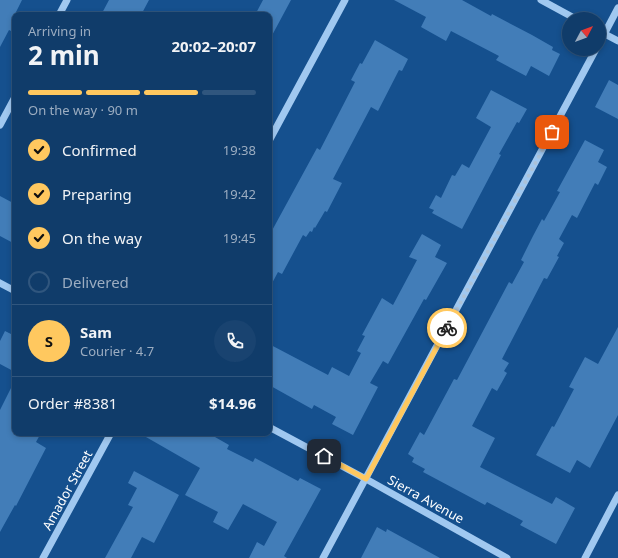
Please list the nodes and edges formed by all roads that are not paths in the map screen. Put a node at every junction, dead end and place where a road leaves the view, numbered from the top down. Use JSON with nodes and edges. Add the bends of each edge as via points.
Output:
{"nodes":[{"id":1,"x":67,"y":0,"type":"edge"},
{"id":2,"x":345,"y":0,"type":"edge"},
{"id":3,"x":541,"y":0,"type":"edge"},
{"id":4,"x":618,"y":8,"type":"edge"},
{"id":5,"x":61,"y":12,"type":"edge"},
{"id":6,"x":563,"y":12,"type":"edge"},
{"id":7,"x":606,"y":26,"type":"edge"},
{"id":8,"x":606,"y":34,"type":"edge"},
{"id":9,"x":618,"y":41,"type":"edge"},
{"id":10,"x":592,"y":56,"type":"edge"},
{"id":11,"x":12,"y":103,"type":"edge"},
{"id":12,"x":0,"y":125,"type":"edge"},
{"id":13,"x":272,"y":135,"type":"edge"},
{"id":14,"x":0,"y":283,"type":"edge"},
{"id":15,"x":12,"y":289,"type":"edge"},
{"id":16,"x":272,"y":429,"type":"edge"},
{"id":17,"x":109,"y":436,"type":"edge"},
{"id":18,"x":366,"y":479,"type":"junction"},
{"id":19,"x":618,"y":495,"type":"edge"},
{"id":20,"x":43,"y":558,"type":"edge"},
{"id":21,"x":323,"y":558,"type":"edge"},
{"id":22,"x":506,"y":558,"type":"edge"},
{"id":23,"x":585,"y":558,"type":"edge"}],
"edges":[{"from":1,"to":5,"type":"street"},
{"from":2,"to":13,"type":"street"},
{"from":3,"to":6,"type":"street"},
{"from":4,"to":7,"type":"street"},
{"from":8,"to":9,"type":"street"},
{"from":10,"to":18,"type":"street"},
{"from":11,"to":12,"type":"street"},
{"from":14,"to":15,"type":"street"},
{"from":16,"to":18,"type":"street","name":"Sierra Avenue"},
{"from":17,"to":20,"type":"street","name":"Amador Street"},
{"from":18,"to":21,"type":"street"},
{"from":18,"to":22,"type":"street","name":"Sierra Avenue"},
{"from":19,"to":23,"type":"street"}]}
